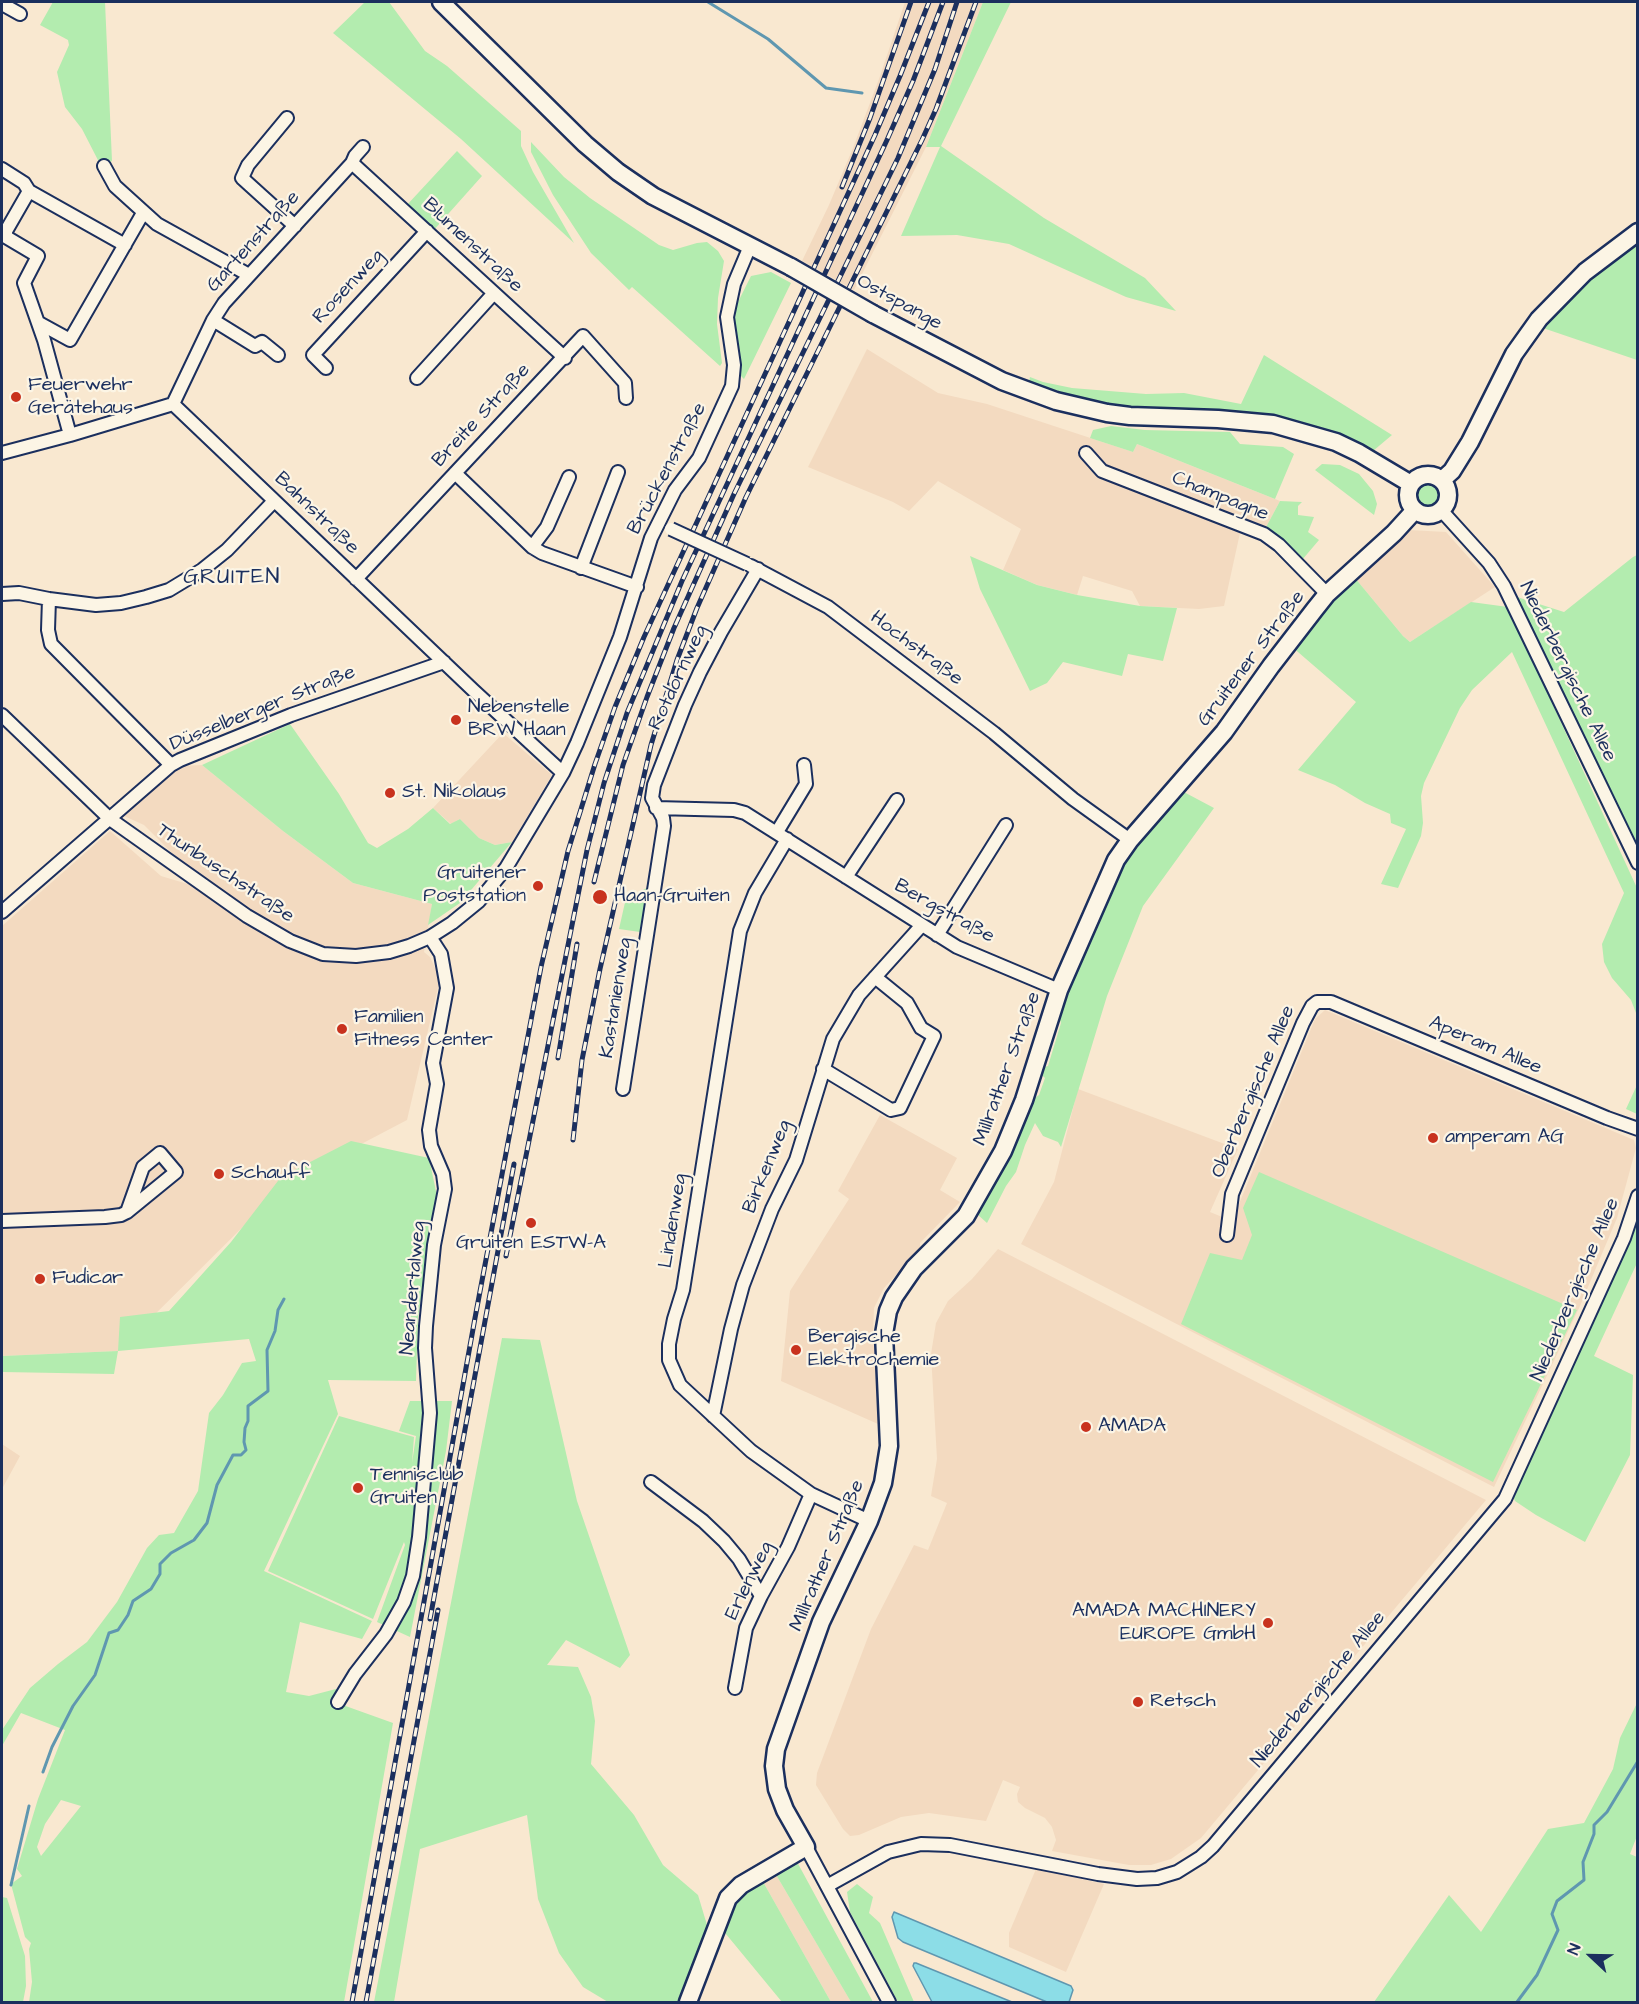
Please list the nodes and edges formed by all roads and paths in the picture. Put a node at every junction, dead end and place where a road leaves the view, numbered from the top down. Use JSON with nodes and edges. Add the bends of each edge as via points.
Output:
{"nodes":[{"id":1,"x":441,"y":2,"type":"edge"},
{"id":2,"x":4,"y":3,"type":"edge"},
{"id":3,"x":20,"y":14,"type":"dead end"},
{"id":4,"x":287,"y":118,"type":"dead end"},
{"id":5,"x":363,"y":147,"type":"dead end"},
{"id":6,"x":352,"y":163,"type":"junction"},
{"id":7,"x":104,"y":166,"type":"dead end"},
{"id":8,"x":2,"y":169,"type":"edge"},
{"id":9,"x":29,"y":191,"type":"junction"},
{"id":10,"x":143,"y":213,"type":"junction"},
{"id":11,"x":295,"y":226,"type":"junction"},
{"id":12,"x":427,"y":231,"type":"junction"},
{"id":13,"x":1638,"y":232,"type":"edge"},
{"id":14,"x":125,"y":245,"type":"junction"},
{"id":15,"x":750,"y":246,"type":"junction"},
{"id":16,"x":249,"y":275,"type":"junction"},
{"id":17,"x":495,"y":293,"type":"junction"},
{"id":18,"x":213,"y":320,"type":"junction"},
{"id":19,"x":39,"y":323,"type":"junction"},
{"id":20,"x":278,"y":355,"type":"dead end"},
{"id":21,"x":564,"y":358,"type":"junction"},
{"id":22,"x":327,"y":368,"type":"dead end"},
{"id":23,"x":417,"y":378,"type":"dead end"},
{"id":24,"x":626,"y":398,"type":"dead end"},
{"id":25,"x":173,"y":404,"type":"junction"},
{"id":26,"x":70,"y":435,"type":"junction"},
{"id":27,"x":2,"y":453,"type":"edge"},
{"id":28,"x":1086,"y":453,"type":"dead end"},
{"id":29,"x":618,"y":472,"type":"dead end"},
{"id":30,"x":455,"y":473,"type":"junction"},
{"id":31,"x":569,"y":477,"type":"dead end"},
{"id":32,"x":1442,"y":480,"type":"junction"},
{"id":33,"x":1411,"y":484,"type":"junction"},
{"id":34,"x":274,"y":501,"type":"junction"},
{"id":35,"x":1415,"y":510,"type":"junction"},
{"id":36,"x":1441,"y":510,"type":"junction"},
{"id":37,"x":658,"y":523,"type":"junction"},
{"id":38,"x":532,"y":547,"type":"junction"},
{"id":39,"x":751,"y":566,"type":"junction"},
{"id":40,"x":581,"y":568,"type":"junction"},
{"id":41,"x":356,"y":579,"type":"junction"},
{"id":42,"x":637,"y":587,"type":"junction"},
{"id":43,"x":2,"y":594,"type":"edge"},
{"id":44,"x":1327,"y":594,"type":"junction"},
{"id":45,"x":48,"y":600,"type":"junction"},
{"id":46,"x":444,"y":662,"type":"junction"},
{"id":47,"x":2,"y":715,"type":"edge"},
{"id":48,"x":171,"y":765,"type":"junction"},
{"id":49,"x":804,"y":765,"type":"dead end"},
{"id":50,"x":562,"y":773,"type":"junction"},
{"id":51,"x":897,"y":800,"type":"dead end"},
{"id":52,"x":656,"y":808,"type":"junction"},
{"id":53,"x":110,"y":819,"type":"junction"},
{"id":54,"x":1006,"y":825,"type":"dead end"},
{"id":55,"x":782,"y":835,"type":"junction"},
{"id":56,"x":1130,"y":840,"type":"junction"},
{"id":57,"x":1638,"y":863,"type":"edge"},
{"id":58,"x":846,"y":877,"type":"junction"},
{"id":59,"x":2,"y":912,"type":"edge"},
{"id":60,"x":922,"y":925,"type":"junction"},
{"id":61,"x":937,"y":935,"type":"junction"},
{"id":62,"x":430,"y":937,"type":"junction"},
{"id":63,"x":875,"y":977,"type":"junction"},
{"id":64,"x":1059,"y":990,"type":"junction"},
{"id":65,"x":1317,"y":1002,"type":"joint"},
{"id":66,"x":823,"y":1069,"type":"junction"},
{"id":67,"x":623,"y":1089,"type":"dead end"},
{"id":68,"x":1638,"y":1129,"type":"edge"},
{"id":69,"x":1638,"y":1196,"type":"edge"},
{"id":70,"x":127,"y":1212,"type":"junction"},
{"id":71,"x":2,"y":1221,"type":"edge"},
{"id":72,"x":1227,"y":1235,"type":"dead end"},
{"id":73,"x":713,"y":1416,"type":"junction"},
{"id":74,"x":651,"y":1482,"type":"dead end"},
{"id":75,"x":811,"y":1494,"type":"junction"},
{"id":76,"x":869,"y":1521,"type":"junction"},
{"id":77,"x":761,"y":1596,"type":"junction"},
{"id":78,"x":735,"y":1688,"type":"dead end"},
{"id":79,"x":338,"y":1702,"type":"dead end"},
{"id":80,"x":806,"y":1847,"type":"junction"},
{"id":81,"x":827,"y":1886,"type":"junction"},
{"id":82,"x":688,"y":2002,"type":"edge"},
{"id":83,"x":889,"y":2002,"type":"edge"}],
"edges":[{"from":1,"to":15,"type":"main road","name":"Ostspange","via":[[610,166],[653,196]]},
{"from":2,"to":3,"type":"street"},
{"from":4,"to":11,"type":"street","via":[[242,178]]},
{"from":5,"to":6,"type":"street","name":"Gartenstraße"},
{"from":6,"to":11,"type":"street","name":"Gartenstraße"},
{"from":6,"to":12,"type":"street","name":"Blumenstraße"},
{"from":7,"to":10,"type":"street","via":[[115,186]]},
{"from":8,"to":9,"type":"street","via":[[24,183]]},
{"from":9,"to":14,"type":"street"},
{"from":9,"to":19,"type":"street","via":[[6,237],[38,256],[24,283]]},
{"from":10,"to":14,"type":"street"},
{"from":10,"to":16,"type":"street"},
{"from":11,"to":16,"type":"street","name":"Gartenstraße"},
{"from":12,"to":17,"type":"street","name":"Blumenstraße"},
{"from":12,"to":22,"type":"street","name":"Rosenweg","via":[[313,355]]},
{"from":13,"to":32,"type":"main road","via":[[1585,272],[1539,319],[1514,354],[1470,442]]},
{"from":14,"to":19,"type":"street","via":[[70,340]]},
{"from":15,"to":33,"type":"main road","name":"Ostspange","bridge":true,"via":[[1002,381],[1056,401],[1130,416],[1273,424],[1336,442]]},
{"from":15,"to":37,"type":"street","name":"Brückenstraße","via":[[734,284],[727,317],[734,365],[732,386],[699,458],[675,489]]},
{"from":16,"to":18,"type":"street","name":"Gartenstraße"},
{"from":17,"to":21,"type":"street","name":"Blumenstraße"},
{"from":17,"to":23,"type":"street"},
{"from":18,"to":20,"type":"street","via":[[255,346],[262,342]]},
{"from":18,"to":25,"type":"street","name":"Gartenstraße"},
{"from":19,"to":26,"type":"street"},
{"from":21,"to":24,"type":"street","name":"Breite Straße","via":[[583,336],[625,383]]},
{"from":21,"to":30,"type":"street","name":"Breite Straße"},
{"from":25,"to":26,"type":"street"},
{"from":25,"to":34,"type":"street","name":"Bahnstraße"},
{"from":26,"to":27,"type":"street"},
{"from":28,"to":44,"type":"street","name":"Champagne","via":[[1102,471],[1263,534]]},
{"from":29,"to":40,"type":"street"},
{"from":30,"to":38,"type":"street"},
{"from":30,"to":41,"type":"street","name":"Breite Straße"},
{"from":31,"to":38,"type":"street","via":[[547,527]]},
{"from":32,"to":33,"type":"main road","via":[[1426,475]]},
{"from":32,"to":36,"type":"main road","via":[[1448,497]]},
{"from":33,"to":35,"type":"main road","via":[[1408,497]]},
{"from":34,"to":41,"type":"street","name":"Bahnstraße"},
{"from":34,"to":45,"type":"street","via":[[227,550],[169,590],[121,603],[96,605]]},
{"from":35,"to":36,"type":"main road","via":[[1430,515]]},
{"from":35,"to":44,"type":"main road","name":"Gruitener Straße"},
{"from":36,"to":57,"type":"street","name":"Niederbergische Allee","via":[[1489,563],[1504,586]]},
{"from":37,"to":39,"type":"street","name":"Hochstraße","bridge":true},
{"from":37,"to":42,"type":"street","name":"Brückenstraße"},
{"from":38,"to":40,"type":"street"},
{"from":39,"to":52,"type":"street","name":"Rotdornweg","via":[[685,705],[654,785],[652,798]]},
{"from":39,"to":56,"type":"street","name":"Hochstraße","via":[[814,598],[851,624],[994,733],[1072,799]]},
{"from":40,"to":42,"type":"street"},
{"from":41,"to":46,"type":"street","name":"Bahnstraße"},
{"from":42,"to":50,"type":"street","name":"Brückenstraße","via":[[593,708]]},
{"from":43,"to":45,"type":"street","via":[[19,593]]},
{"from":44,"to":56,"type":"main road","name":"Gruitener Straße","via":[[1224,732]]},
{"from":45,"to":48,"type":"street","via":[[51,644]]},
{"from":46,"to":48,"type":"street","name":"Düsselberger Straße","via":[[291,715]]},
{"from":46,"to":50,"type":"street","name":"Bahnstraße"},
{"from":47,"to":53,"type":"street","name":"Thunbuschstraße"},
{"from":48,"to":53,"type":"street","name":"Düsselberger Straße"},
{"from":49,"to":55,"type":"street","via":[[806,784]]},
{"from":50,"to":62,"type":"street","name":"Thunbuschstraße","via":[[506,868],[479,901]]},
{"from":51,"to":58,"type":"street"},
{"from":52,"to":55,"type":"street","name":"Bergstraße","via":[[734,810],[756,818]]},
{"from":52,"to":67,"type":"street","name":"Kastanienweg","via":[[664,826]]},
{"from":53,"to":59,"type":"street","name":"Düsselberger Straße"},
{"from":53,"to":62,"type":"street","name":"Thunbuschstraße","via":[[247,916],[308,948],[340,956],[368,955],[410,946]]},
{"from":54,"to":61,"type":"street"},
{"from":55,"to":58,"type":"street","name":"Bergstraße"},
{"from":55,"to":73,"type":"street","name":"Lindenweg","via":[[740,931],[683,1290],[669,1344],[669,1360],[680,1385]]},
{"from":56,"to":64,"type":"main road","name":"Millrather Straße","via":[[1108,876]]},
{"from":58,"to":60,"type":"street","name":"Bergstraße"},
{"from":60,"to":61,"type":"street","name":"Bergstraße"},
{"from":60,"to":63,"type":"street","name":"Birkenweg"},
{"from":61,"to":64,"type":"street","name":"Bergstraße"},
{"from":62,"to":79,"type":"street","name":"Neandertalweg","via":[[441,954],[447,988],[433,1063],[437,1084],[429,1130],[445,1189],[434,1245],[426,1326],[430,1413],[420,1537],[404,1602]]},
{"from":63,"to":66,"type":"street","name":"Birkenweg","via":[[847,1013]]},
{"from":63,"to":66,"type":"street","via":[[908,1003],[921,1028],[934,1036],[900,1107],[891,1110]]},
{"from":64,"to":76,"type":"main road","name":"Millrather Straße","via":[[1024,1100],[989,1178],[966,1216],[914,1268],[888,1311],[883,1349],[889,1446],[883,1483]]},
{"from":65,"to":68,"type":"street","name":"Aperam Allee","via":[[1331,1002]]},
{"from":65,"to":72,"type":"street","name":"Oberbergische Allee","via":[[1303,1023],[1232,1194]]},
{"from":66,"to":73,"type":"street","name":"Birkenweg","via":[[796,1160],[743,1285]]},
{"from":69,"to":81,"type":"street","name":"Niederbergische Allee","via":[[1624,1238],[1504,1499],[1201,1857],[1165,1876],[1137,1880],[950,1845],[921,1844],[888,1852]]},
{"from":70,"to":70,"type":"street","via":[[176,1172],[160,1153],[143,1167]]},
{"from":70,"to":71,"type":"street","via":[[105,1217]]},
{"from":73,"to":75,"type":"street","name":"Lindenweg","via":[[751,1451]]},
{"from":74,"to":77,"type":"street","via":[[724,1541]]},
{"from":75,"to":76,"type":"street","name":"Lindenweg"},
{"from":75,"to":77,"type":"street","name":"Erlenweg"},
{"from":76,"to":80,"type":"main road","name":"Millrather Straße","via":[[821,1622],[776,1749],[777,1789]]},
{"from":77,"to":78,"type":"street","name":"Erlenweg","via":[[746,1628]]},
{"from":80,"to":81,"type":"street"},
{"from":80,"to":82,"type":"main road","via":[[741,1885],[728,1898]]},
{"from":81,"to":83,"type":"street"}]}
